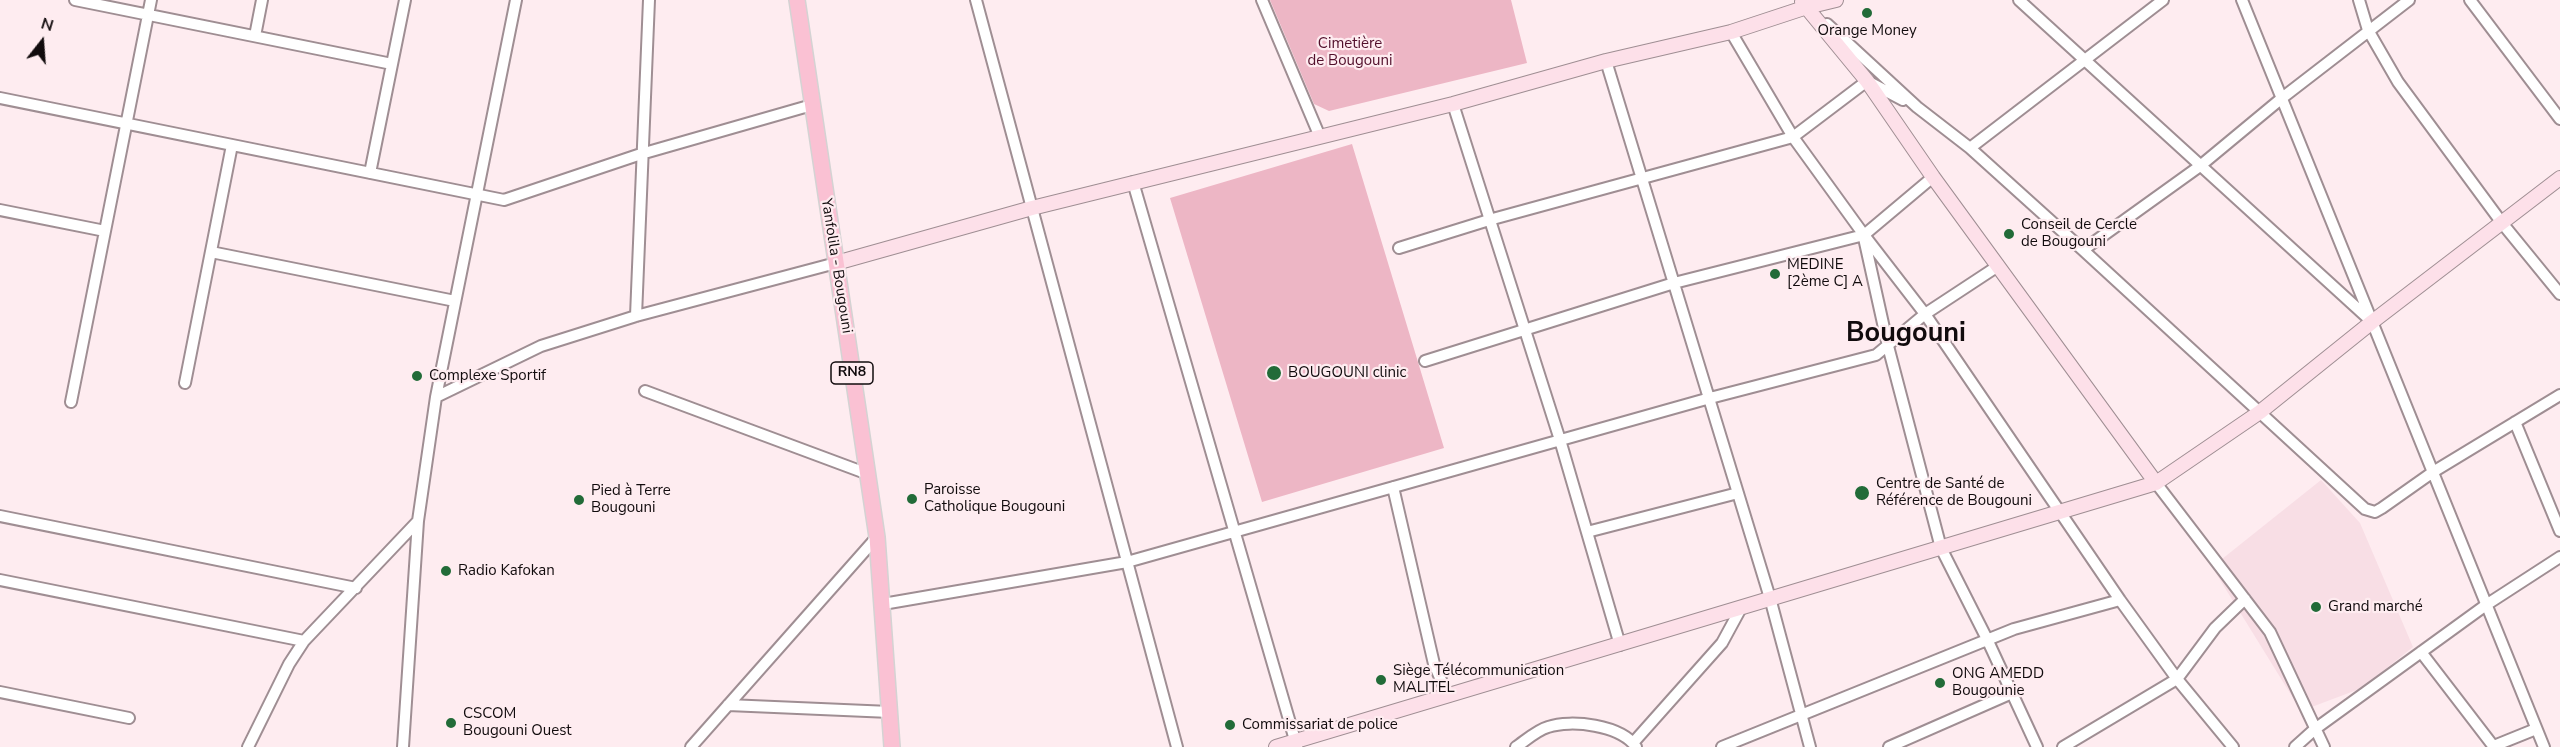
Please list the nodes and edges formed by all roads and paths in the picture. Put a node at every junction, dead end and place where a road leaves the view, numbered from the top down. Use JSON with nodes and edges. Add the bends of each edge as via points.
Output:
{"nodes":[{"id":1,"x":75,"y":0,"type":"edge"},
{"id":2,"x":151,"y":0,"type":"edge"},
{"id":3,"x":262,"y":0,"type":"edge"},
{"id":4,"x":405,"y":0,"type":"edge"},
{"id":5,"x":516,"y":0,"type":"edge"},
{"id":6,"x":649,"y":0,"type":"edge"},
{"id":7,"x":796,"y":0,"type":"edge"},
{"id":8,"x":976,"y":0,"type":"edge"},
{"id":9,"x":1262,"y":0,"type":"edge"},
{"id":10,"x":1836,"y":0,"type":"edge"},
{"id":11,"x":2019,"y":0,"type":"edge"},
{"id":12,"x":2163,"y":0,"type":"edge"},
{"id":13,"x":2242,"y":0,"type":"edge"},
{"id":14,"x":2360,"y":0,"type":"edge"},
{"id":15,"x":2409,"y":0,"type":"edge"},
{"id":16,"x":2470,"y":0,"type":"edge"},
{"id":17,"x":1803,"y":3,"type":"edge"},
{"id":18,"x":148,"y":15,"type":"junction"},
{"id":19,"x":2368,"y":30,"type":"junction"},
{"id":20,"x":1731,"y":32,"type":"junction"},
{"id":21,"x":255,"y":36,"type":"junction"},
{"id":22,"x":2085,"y":59,"type":"junction"},
{"id":23,"x":1606,"y":61,"type":"junction"},
{"id":24,"x":392,"y":64,"type":"junction"},
{"id":25,"x":1867,"y":81,"type":"junction"},
{"id":26,"x":0,"y":98,"type":"edge"},
{"id":27,"x":2282,"y":98,"type":"junction"},
{"id":28,"x":1453,"y":104,"type":"junction"},
{"id":29,"x":812,"y":105,"type":"junction"},
{"id":30,"x":1917,"y":107,"type":"junction"},
{"id":31,"x":2560,"y":119,"type":"edge"},
{"id":32,"x":127,"y":124,"type":"junction"},
{"id":33,"x":1793,"y":136,"type":"junction"},
{"id":34,"x":1320,"y":137,"type":"junction"},
{"id":35,"x":232,"y":145,"type":"junction"},
{"id":36,"x":1970,"y":148,"type":"junction"},
{"id":37,"x":641,"y":154,"type":"junction"},
{"id":38,"x":2200,"y":166,"type":"junction"},
{"id":39,"x":370,"y":173,"type":"junction"},
{"id":40,"x":1933,"y":177,"type":"junction"},
{"id":41,"x":2560,"y":178,"type":"edge"},
{"id":42,"x":1642,"y":179,"type":"junction"},
{"id":43,"x":1133,"y":182,"type":"junction"},
{"id":44,"x":477,"y":194,"type":"junction"},
{"id":45,"x":1032,"y":208,"type":"junction"},
{"id":46,"x":0,"y":210,"type":"edge"},
{"id":47,"x":1489,"y":220,"type":"junction"},
{"id":48,"x":2502,"y":223,"type":"junction"},
{"id":49,"x":105,"y":231,"type":"junction"},
{"id":50,"x":1863,"y":235,"type":"junction"},
{"id":51,"x":1400,"y":248,"type":"dead end"},
{"id":52,"x":2084,"y":250,"type":"junction"},
{"id":53,"x":211,"y":252,"type":"junction"},
{"id":54,"x":836,"y":263,"type":"junction"},
{"id":55,"x":1998,"y":266,"type":"junction"},
{"id":56,"x":1674,"y":283,"type":"junction"},
{"id":57,"x":2560,"y":294,"type":"edge"},
{"id":58,"x":455,"y":301,"type":"junction"},
{"id":59,"x":1925,"y":314,"type":"junction"},
{"id":60,"x":636,"y":316,"type":"junction"},
{"id":61,"x":2372,"y":322,"type":"junction"},
{"id":62,"x":1523,"y":330,"type":"junction"},
{"id":63,"x":1888,"y":346,"type":"junction"},
{"id":64,"x":1425,"y":361,"type":"dead end"},
{"id":65,"x":185,"y":383,"type":"dead end"},
{"id":66,"x":645,"y":391,"type":"dead end"},
{"id":67,"x":2560,"y":394,"type":"edge"},
{"id":68,"x":436,"y":397,"type":"junction"},
{"id":69,"x":1710,"y":398,"type":"junction"},
{"id":70,"x":71,"y":402,"type":"dead end"},
{"id":71,"x":2260,"y":412,"type":"junction"},
{"id":72,"x":2515,"y":422,"type":"junction"},
{"id":73,"x":1560,"y":440,"type":"junction"},
{"id":74,"x":2433,"y":472,"type":"junction"},
{"id":75,"x":868,"y":474,"type":"junction"},
{"id":76,"x":2157,"y":483,"type":"junction"},
{"id":77,"x":1393,"y":487,"type":"junction"},
{"id":78,"x":1738,"y":493,"type":"junction"},
{"id":79,"x":2060,"y":512,"type":"junction"},
{"id":80,"x":0,"y":516,"type":"edge"},
{"id":81,"x":418,"y":521,"type":"junction"},
{"id":82,"x":1233,"y":531,"type":"junction"},
{"id":83,"x":2560,"y":531,"type":"edge"},
{"id":84,"x":1587,"y":532,"type":"junction"},
{"id":85,"x":877,"y":537,"type":"junction"},
{"id":86,"x":1941,"y":548,"type":"junction"},
{"id":87,"x":2560,"y":556,"type":"edge"},
{"id":88,"x":1127,"y":562,"type":"junction"},
{"id":89,"x":0,"y":580,"type":"edge"},
{"id":90,"x":356,"y":588,"type":"junction"},
{"id":91,"x":1770,"y":598,"type":"junction"},
{"id":92,"x":2245,"y":599,"type":"junction"},
{"id":93,"x":2120,"y":600,"type":"junction"},
{"id":94,"x":883,"y":604,"type":"junction"},
{"id":95,"x":2486,"y":605,"type":"junction"},
{"id":96,"x":1741,"y":608,"type":"junction"},
{"id":97,"x":1988,"y":639,"type":"junction"},
{"id":98,"x":304,"y":641,"type":"junction"},
{"id":99,"x":1620,"y":645,"type":"junction"},
{"id":100,"x":2421,"y":652,"type":"junction"},
{"id":101,"x":2177,"y":679,"type":"junction"},
{"id":102,"x":0,"y":692,"type":"edge"},
{"id":103,"x":2012,"y":693,"type":"junction"},
{"id":104,"x":1449,"y":696,"type":"junction"},
{"id":105,"x":728,"y":705,"type":"junction"},
{"id":106,"x":890,"y":712,"type":"junction"},
{"id":107,"x":1802,"y":715,"type":"junction"},
{"id":108,"x":129,"y":718,"type":"dead end"},
{"id":109,"x":2314,"y":729,"type":"junction"},
{"id":110,"x":2536,"y":729,"type":"junction"},
{"id":111,"x":1294,"y":745,"type":"edge"},
{"id":112,"x":1635,"y":745,"type":"edge"},
{"id":113,"x":2494,"y":746,"type":"edge"},
{"id":114,"x":248,"y":747,"type":"edge"},
{"id":115,"x":403,"y":747,"type":"edge"},
{"id":116,"x":691,"y":747,"type":"edge"},
{"id":117,"x":892,"y":747,"type":"edge"},
{"id":118,"x":1177,"y":747,"type":"edge"},
{"id":119,"x":1275,"y":747,"type":"edge"},
{"id":120,"x":1516,"y":747,"type":"edge"},
{"id":121,"x":1722,"y":747,"type":"edge"},
{"id":122,"x":1810,"y":747,"type":"edge"},
{"id":123,"x":1889,"y":747,"type":"edge"},
{"id":124,"x":2037,"y":747,"type":"edge"},
{"id":125,"x":2063,"y":747,"type":"edge"},
{"id":126,"x":2233,"y":747,"type":"edge"},
{"id":127,"x":2295,"y":747,"type":"edge"},
{"id":128,"x":2324,"y":747,"type":"edge"},
{"id":129,"x":2544,"y":747,"type":"edge"}],
"edges":[{"from":1,"to":18,"type":"street"},
{"from":2,"to":18,"type":"street"},
{"from":3,"to":21,"type":"street"},
{"from":4,"to":24,"type":"street"},
{"from":5,"to":44,"type":"street"},
{"from":6,"to":37,"type":"street"},
{"from":7,"to":29,"type":"main road","name":"Yanfolila - Bougouni","number":"RN8"},
{"from":8,"to":45,"type":"street"},
{"from":9,"to":34,"type":"street"},
{"from":10,"to":17,"type":"street"},
{"from":11,"to":22,"type":"street"},
{"from":12,"to":22,"type":"street"},
{"from":13,"to":27,"type":"street"},
{"from":14,"to":19,"type":"street"},
{"from":15,"to":19,"type":"street"},
{"from":16,"to":31,"type":"street"},
{"from":17,"to":20,"type":"street"},
{"from":17,"to":25,"type":"street"},
{"from":17,"to":30,"type":"street"},
{"from":18,"to":21,"type":"street"},
{"from":18,"to":32,"type":"street"},
{"from":19,"to":27,"type":"street"},
{"from":19,"to":48,"type":"street","via":[[2398,82]]},
{"from":20,"to":23,"type":"street"},
{"from":20,"to":33,"type":"street"},
{"from":21,"to":24,"type":"street"},
{"from":22,"to":36,"type":"street"},
{"from":22,"to":38,"type":"street"},
{"from":23,"to":28,"type":"street"},
{"from":23,"to":42,"type":"street"},
{"from":24,"to":39,"type":"street"},
{"from":25,"to":30,"type":"street"},
{"from":25,"to":33,"type":"street"},
{"from":25,"to":40,"type":"street"},
{"from":26,"to":32,"type":"street"},
{"from":27,"to":38,"type":"street"},
{"from":27,"to":61,"type":"street"},
{"from":28,"to":34,"type":"street"},
{"from":28,"to":47,"type":"street"},
{"from":29,"to":37,"type":"street"},
{"from":29,"to":54,"type":"main road","name":"Yanfolila - Bougouni","number":"RN8"},
{"from":30,"to":36,"type":"street"},
{"from":32,"to":35,"type":"street"},
{"from":32,"to":49,"type":"street"},
{"from":33,"to":42,"type":"street"},
{"from":33,"to":50,"type":"street"},
{"from":34,"to":43,"type":"street"},
{"from":35,"to":39,"type":"street"},
{"from":35,"to":53,"type":"street"},
{"from":36,"to":52,"type":"street"},
{"from":37,"to":44,"type":"street","via":[[504,200]]},
{"from":37,"to":60,"type":"street"},
{"from":38,"to":52,"type":"street"},
{"from":38,"to":61,"type":"street"},
{"from":39,"to":44,"type":"street"},
{"from":40,"to":50,"type":"street"},
{"from":40,"to":55,"type":"street"},
{"from":41,"to":48,"type":"street"},
{"from":42,"to":47,"type":"street"},
{"from":42,"to":56,"type":"street"},
{"from":43,"to":45,"type":"street"},
{"from":43,"to":82,"type":"street"},
{"from":44,"to":58,"type":"street"},
{"from":45,"to":54,"type":"street"},
{"from":45,"to":88,"type":"street"},
{"from":46,"to":49,"type":"street"},
{"from":47,"to":51,"type":"street"},
{"from":47,"to":62,"type":"street"},
{"from":48,"to":57,"type":"street"},
{"from":48,"to":61,"type":"street"},
{"from":49,"to":70,"type":"street"},
{"from":50,"to":56,"type":"street"},
{"from":50,"to":59,"type":"street"},
{"from":50,"to":63,"type":"street"},
{"from":52,"to":71,"type":"street"},
{"from":53,"to":58,"type":"street"},
{"from":53,"to":65,"type":"street"},
{"from":54,"to":60,"type":"street"},
{"from":54,"to":75,"type":"main road","name":"Yanfolila - Bougouni","number":"RN8"},
{"from":55,"to":59,"type":"street"},
{"from":55,"to":76,"type":"street"},
{"from":56,"to":62,"type":"street"},
{"from":56,"to":69,"type":"street"},
{"from":58,"to":68,"type":"street"},
{"from":59,"to":63,"type":"street"},
{"from":59,"to":79,"type":"street"},
{"from":60,"to":68,"type":"street","via":[[542,346]]},
{"from":61,"to":71,"type":"street"},
{"from":61,"to":74,"type":"street"},
{"from":62,"to":64,"type":"street"},
{"from":62,"to":73,"type":"street"},
{"from":63,"to":69,"type":"street","via":[[1876,355]]},
{"from":63,"to":86,"type":"street"},
{"from":66,"to":75,"type":"street"},
{"from":67,"to":72,"type":"street"},
{"from":68,"to":81,"type":"street"},
{"from":69,"to":73,"type":"street"},
{"from":69,"to":78,"type":"street"},
{"from":71,"to":74,"type":"street","via":[[2365,508],[2375,512]]},
{"from":71,"to":76,"type":"street"},
{"from":72,"to":74,"type":"street"},
{"from":72,"to":83,"type":"street"},
{"from":73,"to":77,"type":"street"},
{"from":73,"to":84,"type":"street"},
{"from":74,"to":95,"type":"street"},
{"from":75,"to":85,"type":"main road","name":"Yanfolila - Bougouni","number":"RN8"},
{"from":76,"to":79,"type":"street"},
{"from":76,"to":92,"type":"street"},
{"from":77,"to":82,"type":"street"},
{"from":77,"to":104,"type":"street","via":[[1434,664]]},
{"from":78,"to":84,"type":"street"},
{"from":78,"to":91,"type":"street"},
{"from":79,"to":86,"type":"street"},
{"from":79,"to":93,"type":"street"},
{"from":80,"to":90,"type":"street"},
{"from":81,"to":90,"type":"street"},
{"from":81,"to":115,"type":"street"},
{"from":82,"to":88,"type":"street"},
{"from":82,"to":111,"type":"street"},
{"from":84,"to":99,"type":"street"},
{"from":85,"to":94,"type":"main road","name":"Yanfolila - Bougouni","number":"RN8"},
{"from":85,"to":105,"type":"street"},
{"from":86,"to":91,"type":"street"},
{"from":86,"to":97,"type":"street"},
{"from":87,"to":95,"type":"street"},
{"from":88,"to":94,"type":"street"},
{"from":88,"to":118,"type":"street"},
{"from":89,"to":98,"type":"street"},
{"from":90,"to":98,"type":"street"},
{"from":91,"to":96,"type":"street"},
{"from":91,"to":107,"type":"street"},
{"from":92,"to":101,"type":"street","via":[[2215,628]]},
{"from":92,"to":109,"type":"street","via":[[2270,632]]},
{"from":93,"to":97,"type":"street"},
{"from":93,"to":101,"type":"street"},
{"from":94,"to":106,"type":"main road","name":"Yanfolila - Bougouni","number":"RN8"},
{"from":95,"to":100,"type":"street"},
{"from":95,"to":110,"type":"street"},
{"from":96,"to":99,"type":"street"},
{"from":96,"to":112,"type":"street","via":[[1722,643]]},
{"from":97,"to":103,"type":"street"},
{"from":97,"to":107,"type":"street"},
{"from":98,"to":114,"type":"street"},
{"from":99,"to":104,"type":"street"},
{"from":100,"to":109,"type":"street"},
{"from":100,"to":113,"type":"street"},
{"from":101,"to":125,"type":"street"},
{"from":101,"to":126,"type":"street"},
{"from":102,"to":108,"type":"street"},
{"from":103,"to":123,"type":"street"},
{"from":103,"to":124,"type":"street"},
{"from":104,"to":111,"type":"street"},
{"from":105,"to":106,"type":"street"},
{"from":105,"to":116,"type":"street"},
{"from":106,"to":117,"type":"main road","name":"Yanfolila - Bougouni","number":"RN8"},
{"from":107,"to":121,"type":"street"},
{"from":107,"to":122,"type":"street"},
{"from":109,"to":127,"type":"street"},
{"from":109,"to":128,"type":"street"},
{"from":110,"to":113,"type":"street"},
{"from":110,"to":129,"type":"street"},
{"from":111,"to":119,"type":"street"},
{"from":112,"to":120,"type":"street","via":[[1615,732],[1586,723],[1547,727]]}]}
